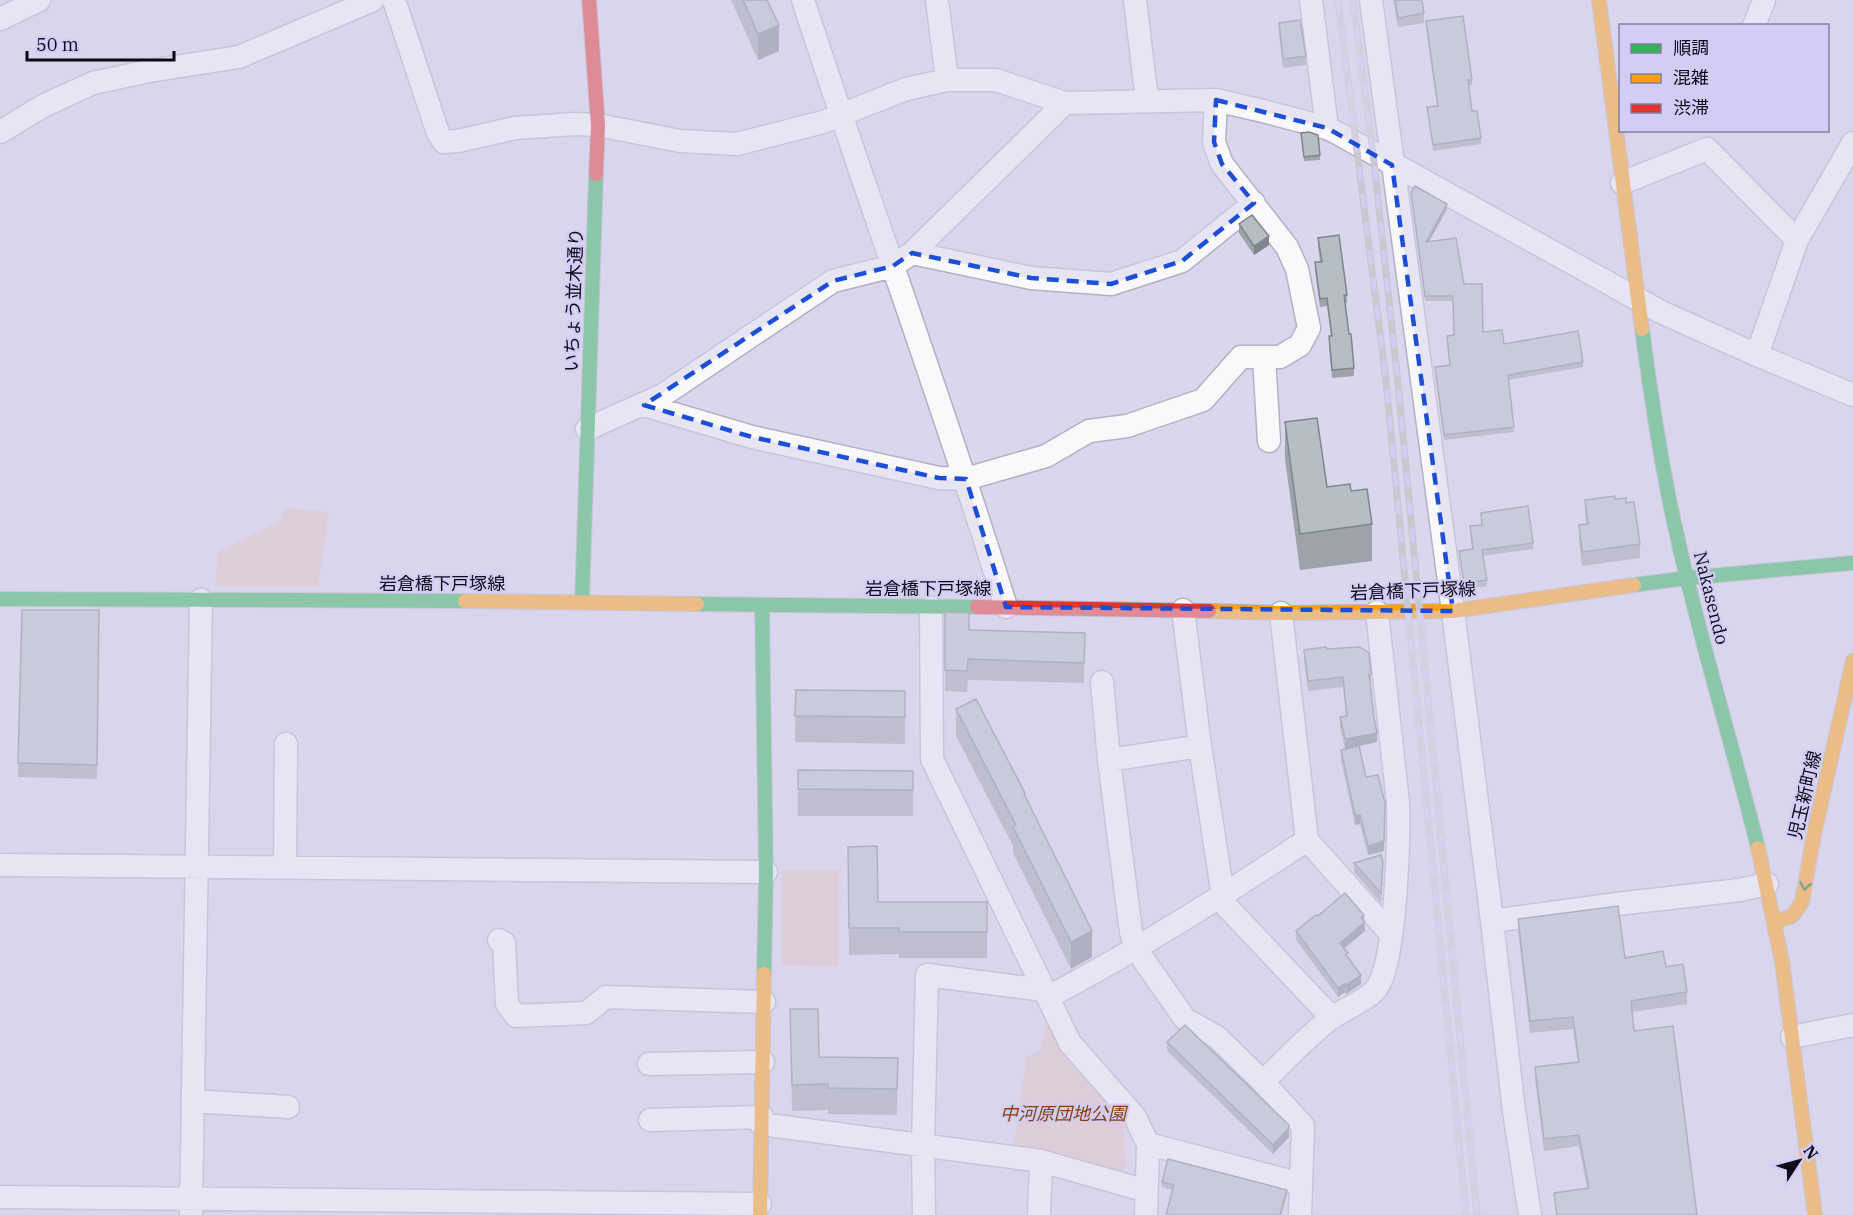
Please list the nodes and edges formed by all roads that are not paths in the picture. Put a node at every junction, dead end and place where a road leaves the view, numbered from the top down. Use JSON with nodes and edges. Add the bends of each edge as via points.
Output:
{"nodes":[{"id":1,"x":39,"y":0,"type":"edge"},
{"id":2,"x":373,"y":0,"type":"edge"},
{"id":3,"x":394,"y":0,"type":"edge"},
{"id":4,"x":588,"y":0,"type":"edge"},
{"id":5,"x":803,"y":0,"type":"edge"},
{"id":6,"x":937,"y":0,"type":"edge"},
{"id":7,"x":1135,"y":0,"type":"edge"},
{"id":8,"x":1311,"y":0,"type":"edge"},
{"id":9,"x":1371,"y":0,"type":"edge"},
{"id":10,"x":1599,"y":0,"type":"edge"},
{"id":11,"x":1764,"y":0,"type":"edge"},
{"id":12,"x":0,"y":19,"type":"edge"},
{"id":13,"x":1755,"y":24,"type":"edge"},
{"id":14,"x":947,"y":80,"type":"junction"},
{"id":15,"x":1147,"y":100,"type":"junction"},
{"id":16,"x":1216,"y":100,"type":"junction"},
{"id":17,"x":1065,"y":103,"type":"junction"},
{"id":18,"x":841,"y":116,"type":"junction"},
{"id":19,"x":598,"y":125,"type":"junction"},
{"id":20,"x":1327,"y":128,"type":"junction"},
{"id":21,"x":0,"y":132,"type":"edge"},
{"id":22,"x":1710,"y":140,"type":"edge"},
{"id":23,"x":1853,"y":143,"type":"edge"},
{"id":24,"x":1392,"y":165,"type":"junction"},
{"id":25,"x":1622,"y":183,"type":"junction"},
{"id":26,"x":1254,"y":203,"type":"junction"},
{"id":27,"x":1797,"y":240,"type":"junction"},
{"id":28,"x":912,"y":254,"type":"junction"},
{"id":29,"x":893,"y":266,"type":"junction"},
{"id":30,"x":1639,"y":300,"type":"junction"},
{"id":31,"x":1757,"y":355,"type":"junction"},
{"id":32,"x":1264,"y":357,"type":"junction"},
{"id":33,"x":1853,"y":394,"type":"edge"},
{"id":34,"x":644,"y":405,"type":"junction"},
{"id":35,"x":587,"y":429,"type":"junction"},
{"id":36,"x":1269,"y":441,"type":"dead end"},
{"id":37,"x":966,"y":479,"type":"junction"},
{"id":38,"x":1853,"y":562,"type":"edge"},
{"id":39,"x":1687,"y":578,"type":"junction"},
{"id":40,"x":0,"y":599,"type":"edge"},
{"id":41,"x":201,"y":600,"type":"junction"},
{"id":42,"x":582,"y":602,"type":"junction"},
{"id":43,"x":762,"y":606,"type":"junction"},
{"id":44,"x":1006,"y":607,"type":"junction"},
{"id":45,"x":931,"y":608,"type":"junction"},
{"id":46,"x":1183,"y":610,"type":"junction"},
{"id":47,"x":1453,"y":611,"type":"junction"},
{"id":48,"x":1377,"y":612,"type":"junction"},
{"id":49,"x":1281,"y":613,"type":"junction"},
{"id":50,"x":1853,"y":661,"type":"edge"},
{"id":51,"x":1102,"y":682,"type":"dead end"},
{"id":52,"x":1845,"y":742,"type":"edge"},
{"id":53,"x":286,"y":744,"type":"dead end"},
{"id":54,"x":1200,"y":746,"type":"junction"},
{"id":55,"x":1109,"y":760,"type":"junction"},
{"id":56,"x":1307,"y":840,"type":"junction"},
{"id":57,"x":0,"y":865,"type":"edge"},
{"id":58,"x":197,"y":866,"type":"junction"},
{"id":59,"x":285,"y":867,"type":"junction"},
{"id":60,"x":766,"y":872,"type":"junction"},
{"id":61,"x":1767,"y":884,"type":"junction"},
{"id":62,"x":1222,"y":897,"type":"junction"},
{"id":63,"x":1492,"y":921,"type":"junction"},
{"id":64,"x":1775,"y":922,"type":"junction"},
{"id":65,"x":1391,"y":934,"type":"junction"},
{"id":66,"x":499,"y":940,"type":"dead end"},
{"id":67,"x":1136,"y":949,"type":"junction"},
{"id":68,"x":1045,"y":993,"type":"junction"},
{"id":69,"x":764,"y":1002,"type":"junction"},
{"id":70,"x":1332,"y":1018,"type":"junction"},
{"id":71,"x":1853,"y":1025,"type":"edge"},
{"id":72,"x":1792,"y":1037,"type":"junction"},
{"id":73,"x":763,"y":1062,"type":"junction"},
{"id":74,"x":649,"y":1064,"type":"dead end"},
{"id":75,"x":1263,"y":1082,"type":"junction"},
{"id":76,"x":193,"y":1101,"type":"junction"},
{"id":77,"x":288,"y":1107,"type":"dead end"},
{"id":78,"x":650,"y":1120,"type":"dead end"},
{"id":79,"x":762,"y":1121,"type":"junction"},
{"id":80,"x":1148,"y":1144,"type":"junction"},
{"id":81,"x":924,"y":1145,"type":"junction"},
{"id":82,"x":1041,"y":1161,"type":"junction"},
{"id":83,"x":1301,"y":1184,"type":"junction"},
{"id":84,"x":1147,"y":1191,"type":"junction"},
{"id":85,"x":0,"y":1197,"type":"edge"},
{"id":86,"x":191,"y":1207,"type":"edge"},
{"id":87,"x":760,"y":1209,"type":"edge"},
{"id":88,"x":924,"y":1215,"type":"edge"},
{"id":89,"x":1039,"y":1215,"type":"edge"},
{"id":90,"x":1146,"y":1215,"type":"edge"},
{"id":91,"x":1300,"y":1215,"type":"edge"},
{"id":92,"x":1530,"y":1215,"type":"edge"},
{"id":93,"x":1815,"y":1215,"type":"edge"}],
"edges":[{"from":1,"to":12,"type":"street"},
{"from":2,"to":21,"type":"street","via":[[239,57],[93,83]]},
{"from":3,"to":19,"type":"street","via":[[444,142],[515,128]]},
{"from":4,"to":19,"type":"main road","name":"いちょう並木通り"},
{"from":5,"to":18,"type":"street"},
{"from":6,"to":14,"type":"street"},
{"from":7,"to":15,"type":"street"},
{"from":8,"to":20,"type":"street"},
{"from":9,"to":24,"type":"street"},
{"from":10,"to":25,"type":"main road","name":"Nakasendo"},
{"from":11,"to":13,"type":"street"},
{"from":14,"to":17,"type":"street","via":[[996,80]]},
{"from":14,"to":18,"type":"street","via":[[906,90]]},
{"from":15,"to":16,"type":"street"},
{"from":15,"to":17,"type":"street"},
{"from":16,"to":20,"type":"street"},
{"from":16,"to":26,"type":"street","via":[[1215,142],[1222,164]]},
{"from":17,"to":28,"type":"street"},
{"from":18,"to":19,"type":"street","via":[[736,144],[680,141]]},
{"from":18,"to":29,"type":"street"},
{"from":19,"to":35,"type":"main road","name":"いちょう並木通り"},
{"from":20,"to":24,"type":"street"},
{"from":22,"to":25,"type":"street"},
{"from":22,"to":27,"type":"street"},
{"from":23,"to":27,"type":"street"},
{"from":24,"to":30,"type":"street"},
{"from":24,"to":47,"type":"street"},
{"from":25,"to":30,"type":"main road","name":"Nakasendo"},
{"from":26,"to":28,"type":"street","via":[[1182,261],[1112,284],[1031,278]]},
{"from":26,"to":32,"type":"street","via":[[1287,247],[1298,269],[1310,328],[1300,345],[1280,357]]},
{"from":27,"to":31,"type":"street"},
{"from":28,"to":29,"type":"street"},
{"from":29,"to":34,"type":"street","via":[[833,281]]},
{"from":29,"to":37,"type":"street"},
{"from":30,"to":31,"type":"street"},
{"from":30,"to":39,"type":"main road","name":"Nakasendo","via":[[1658,443]]},
{"from":31,"to":33,"type":"street"},
{"from":32,"to":36,"type":"street"},
{"from":32,"to":37,"type":"street","via":[[1241,357],[1203,400],[1127,426],[1089,431],[1046,456]]},
{"from":34,"to":35,"type":"street"},
{"from":34,"to":37,"type":"street","via":[[752,437],[939,478]]},
{"from":35,"to":42,"type":"main road","name":"いちょう並木通り"},
{"from":37,"to":44,"type":"street"},
{"from":38,"to":39,"type":"main road","name":"岩倉橋下戸塚線"},
{"from":39,"to":47,"type":"main road","name":"岩倉橋下戸塚線"},
{"from":39,"to":61,"type":"main road","name":"Nakasendo"},
{"from":40,"to":41,"type":"main road","name":"岩倉橋下戸塚線"},
{"from":41,"to":42,"type":"main road","name":"岩倉橋下戸塚線"},
{"from":41,"to":58,"type":"street"},
{"from":42,"to":43,"type":"main road","name":"岩倉橋下戸塚線"},
{"from":43,"to":45,"type":"main road","name":"岩倉橋下戸塚線"},
{"from":43,"to":60,"type":"main road"},
{"from":44,"to":45,"type":"main road","name":"岩倉橋下戸塚線"},
{"from":44,"to":46,"type":"main road","name":"岩倉橋下戸塚線"},
{"from":45,"to":68,"type":"street","via":[[932,759]]},
{"from":46,"to":49,"type":"main road","name":"岩倉橋下戸塚線"},
{"from":46,"to":54,"type":"street"},
{"from":47,"to":48,"type":"main road","name":"岩倉橋下戸塚線"},
{"from":47,"to":63,"type":"street"},
{"from":48,"to":49,"type":"main road","name":"岩倉橋下戸塚線"},
{"from":48,"to":65,"type":"street","via":[[1398,803]]},
{"from":49,"to":56,"type":"street"},
{"from":50,"to":52,"type":"main road","name":"児玉新町線"},
{"from":51,"to":55,"type":"street"},
{"from":52,"to":64,"type":"main road","name":"児玉新町線","one_way":true,"via":[[1814,834],[1802,902],[1790,920]]},
{"from":53,"to":59,"type":"street"},
{"from":54,"to":55,"type":"street"},
{"from":54,"to":62,"type":"street"},
{"from":55,"to":67,"type":"street"},
{"from":56,"to":62,"type":"street"},
{"from":56,"to":65,"type":"street"},
{"from":57,"to":58,"type":"street"},
{"from":58,"to":59,"type":"street"},
{"from":58,"to":76,"type":"street"},
{"from":59,"to":60,"type":"street"},
{"from":60,"to":69,"type":"main road"},
{"from":61,"to":63,"type":"street"},
{"from":61,"to":64,"type":"main road","name":"Nakasendo"},
{"from":62,"to":67,"type":"street"},
{"from":62,"to":70,"type":"street","via":[[1227,907]]},
{"from":63,"to":92,"type":"street"},
{"from":64,"to":72,"type":"main road","name":"Nakasendo"},
{"from":65,"to":70,"type":"street","via":[[1386,972],[1376,990]]},
{"from":66,"to":69,"type":"street","via":[[504,943],[507,1004],[516,1016],[586,1013],[606,998]]},
{"from":67,"to":68,"type":"street"},
{"from":67,"to":75,"type":"street","via":[[1185,1019],[1217,1037]]},
{"from":68,"to":80,"type":"street","via":[[1070,1043],[1135,1117]]},
{"from":68,"to":81,"type":"street","via":[[927,975]]},
{"from":69,"to":73,"type":"main road"},
{"from":70,"to":75,"type":"street","via":[[1307,1037]]},
{"from":71,"to":72,"type":"street"},
{"from":72,"to":93,"type":"main road","name":"Nakasendo"},
{"from":73,"to":74,"type":"street"},
{"from":73,"to":79,"type":"main road"},
{"from":75,"to":83,"type":"street","via":[[1303,1126]]},
{"from":76,"to":77,"type":"street"},
{"from":76,"to":86,"type":"street"},
{"from":78,"to":79,"type":"street"},
{"from":79,"to":81,"type":"street"},
{"from":79,"to":87,"type":"main road"},
{"from":80,"to":83,"type":"street"},
{"from":80,"to":84,"type":"street"},
{"from":81,"to":82,"type":"street"},
{"from":81,"to":88,"type":"street"},
{"from":82,"to":84,"type":"street"},
{"from":82,"to":89,"type":"street"},
{"from":83,"to":91,"type":"street"},
{"from":84,"to":90,"type":"street"},
{"from":85,"to":86,"type":"street"},
{"from":86,"to":87,"type":"street"}]}
